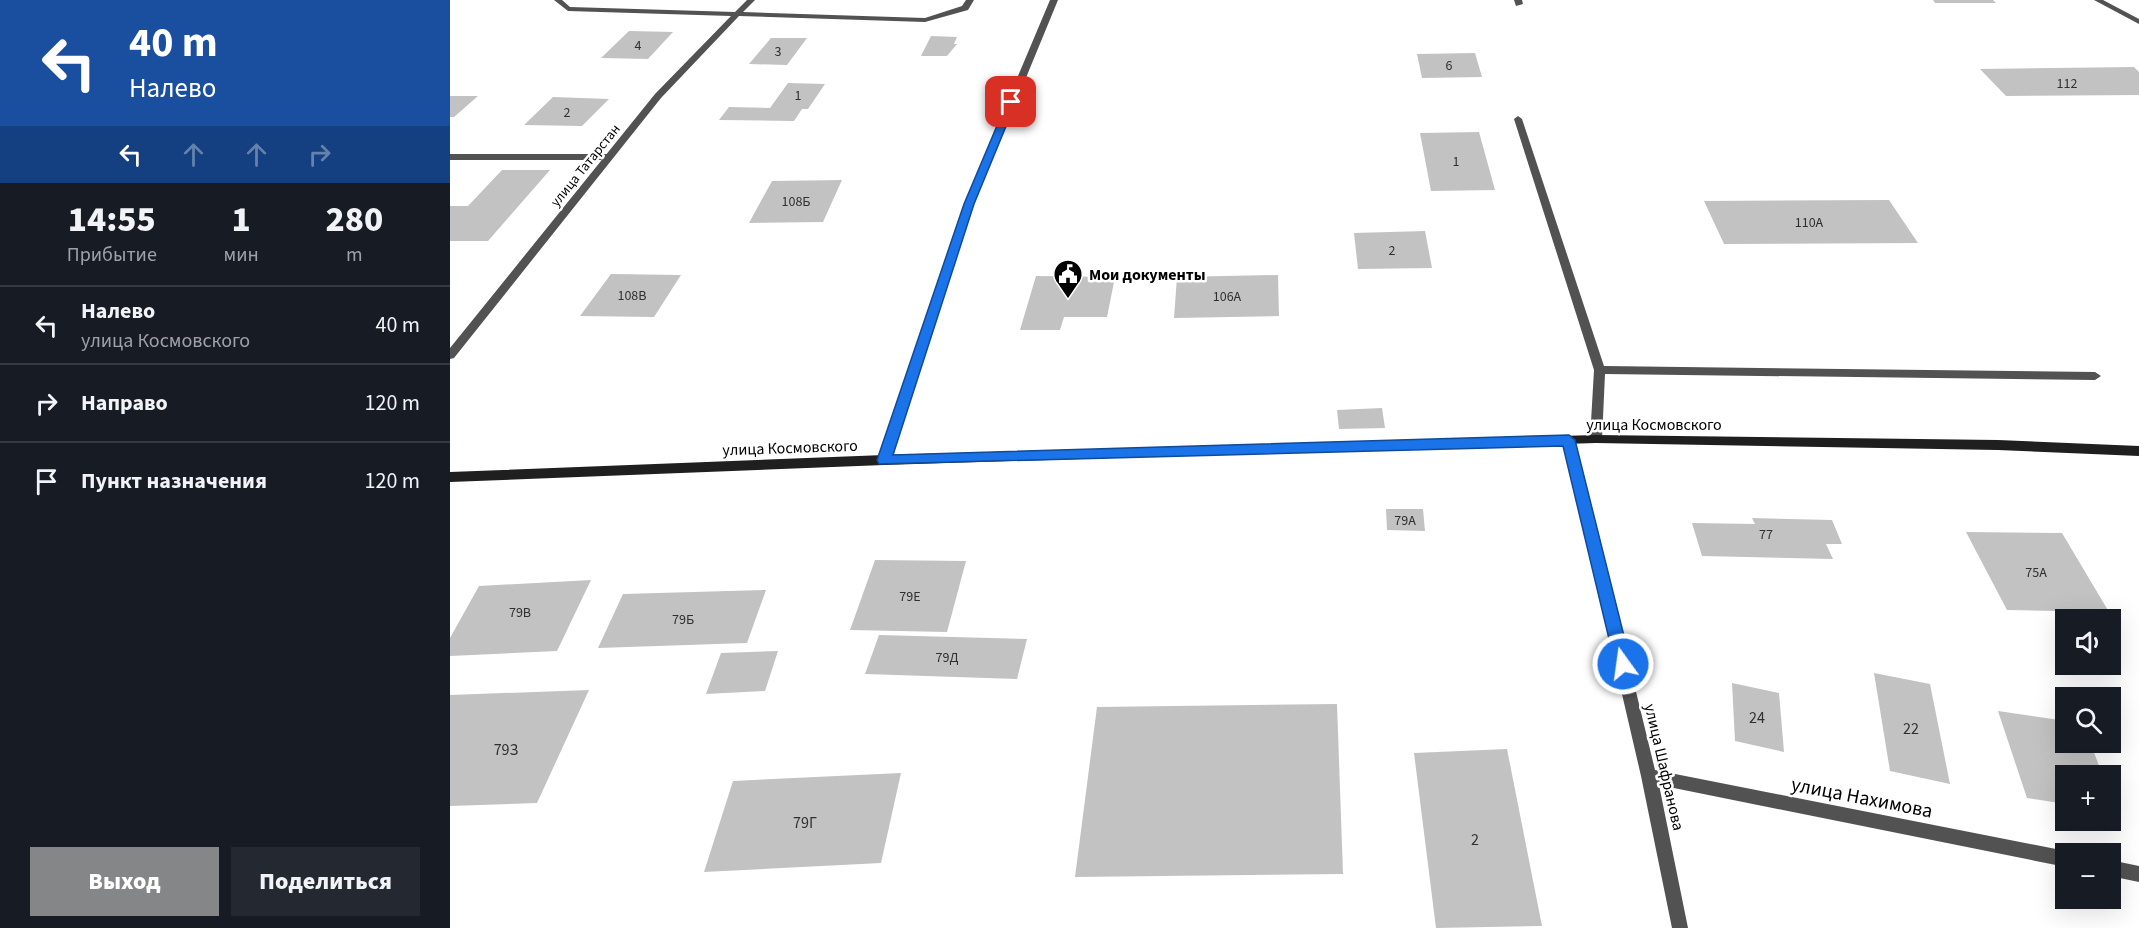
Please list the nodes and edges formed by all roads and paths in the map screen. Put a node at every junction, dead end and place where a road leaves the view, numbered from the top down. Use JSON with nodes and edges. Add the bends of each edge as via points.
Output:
{"nodes":[{"id":1,"x":558,"y":0,"type":"edge"},
{"id":2,"x":751,"y":0,"type":"edge"},
{"id":3,"x":970,"y":0,"type":"edge"},
{"id":4,"x":1054,"y":0,"type":"edge"},
{"id":5,"x":2098,"y":0,"type":"edge"},
{"id":6,"x":738,"y":13,"type":"junction"},
{"id":7,"x":2139,"y":22,"type":"edge"},
{"id":8,"x":1518,"y":119,"type":"dead end"},
{"id":9,"x":450,"y":157,"type":"edge"},
{"id":10,"x":609,"y":157,"type":"junction"},
{"id":11,"x":450,"y":355,"type":"edge"},
{"id":12,"x":1600,"y":370,"type":"junction"},
{"id":13,"x":2095,"y":376,"type":"dead end"},
{"id":14,"x":1596,"y":439,"type":"junction"},
{"id":15,"x":1569,"y":440,"type":"junction"},
{"id":16,"x":2139,"y":451,"type":"edge"},
{"id":17,"x":884,"y":460,"type":"junction"},
{"id":18,"x":450,"y":477,"type":"edge"},
{"id":19,"x":1649,"y":776,"type":"junction"},
{"id":20,"x":2055,"y":857,"type":"edge"},
{"id":21,"x":2121,"y":870,"type":"edge"},
{"id":22,"x":2139,"y":874,"type":"edge"},
{"id":23,"x":1680,"y":928,"type":"edge"}],
"edges":[{"from":1,"to":6,"type":"street","via":[[568,9]]},
{"from":2,"to":6,"type":"street","name":"улица Татарстан"},
{"from":3,"to":6,"type":"street","via":[[965,8],[925,20]]},
{"from":4,"to":17,"type":"street","via":[[969,204]]},
{"from":5,"to":7,"type":"street"},
{"from":6,"to":10,"type":"street","name":"улица Татарстан","via":[[658,96]]},
{"from":8,"to":12,"type":"street"},
{"from":9,"to":10,"type":"street"},
{"from":10,"to":11,"type":"street","name":"улица Татарстан"},
{"from":12,"to":13,"type":"street"},
{"from":12,"to":14,"type":"street"},
{"from":14,"to":15,"type":"main road","name":"улица Космовского"},
{"from":14,"to":16,"type":"main road","name":"улица Космовского"},
{"from":15,"to":17,"type":"main road","name":"улица Космовского"},
{"from":15,"to":19,"type":"street","name":"улица Шафранова"},
{"from":17,"to":18,"type":"main road","name":"улица Космовского"},
{"from":19,"to":20,"type":"street","name":"улица Нахимова"},
{"from":19,"to":23,"type":"street","name":"улица Шафранова"},
{"from":21,"to":22,"type":"street"}]}
